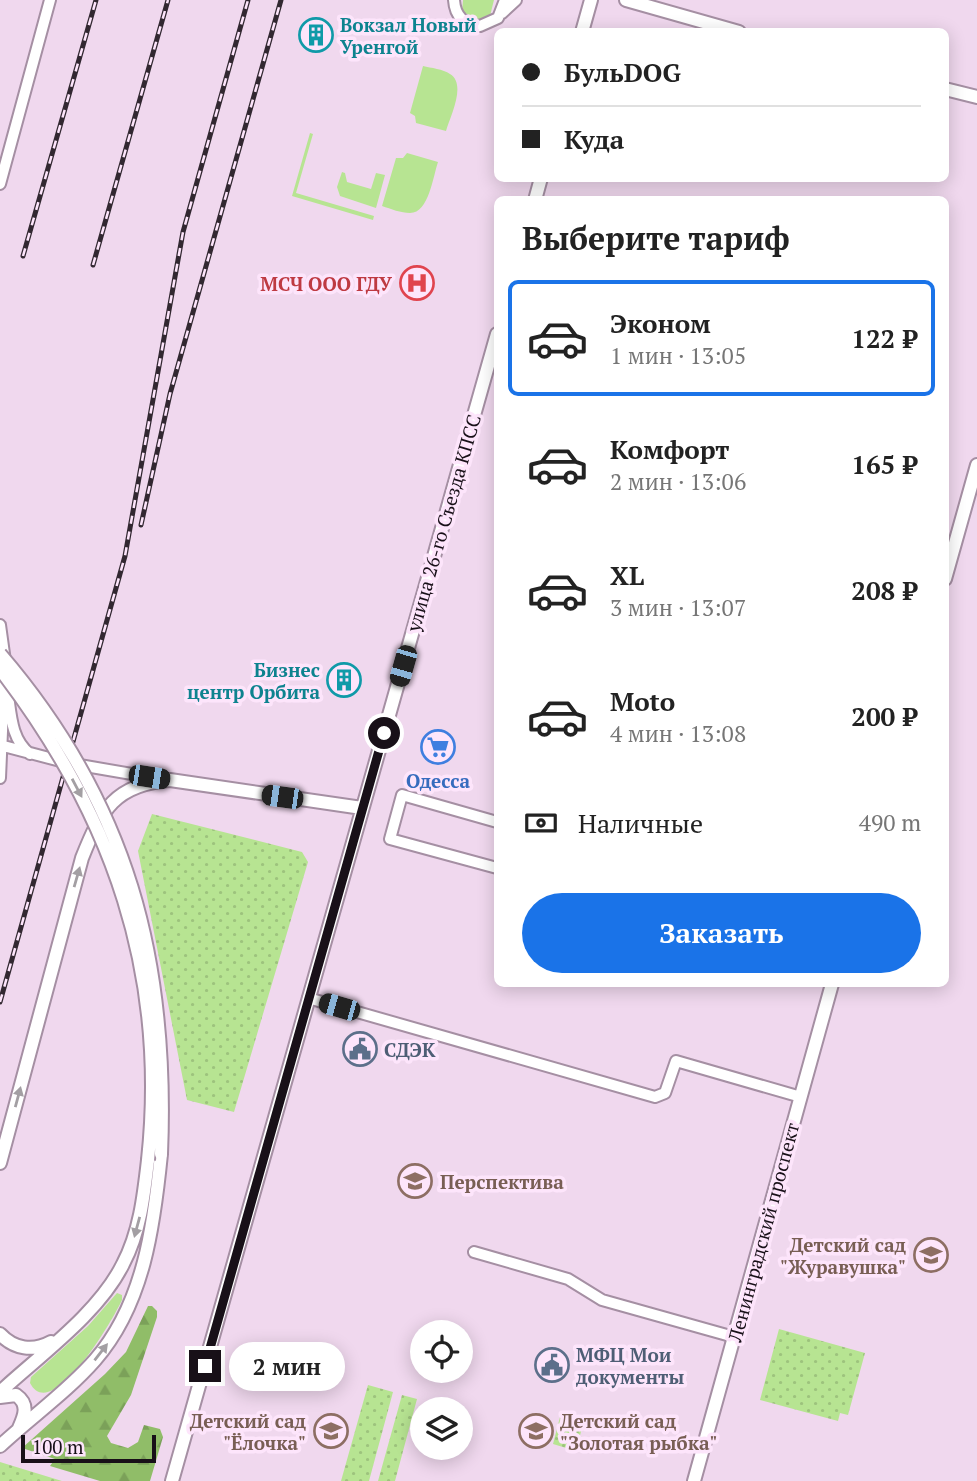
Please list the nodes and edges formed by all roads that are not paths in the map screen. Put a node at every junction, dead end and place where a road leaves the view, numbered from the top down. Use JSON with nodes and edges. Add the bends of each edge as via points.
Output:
{"nodes":[{"id":1,"x":50,"y":0,"type":"edge"},
{"id":2,"x":454,"y":0,"type":"edge"},
{"id":3,"x":505,"y":0,"type":"edge"},
{"id":4,"x":516,"y":0,"type":"edge"},
{"id":5,"x":591,"y":0,"type":"edge"},
{"id":6,"x":626,"y":0,"type":"edge"},
{"id":7,"x":498,"y":18,"type":"junction"},
{"id":8,"x":583,"y":28,"type":"edge"},
{"id":9,"x":725,"y":28,"type":"edge"},
{"id":10,"x":949,"y":90,"type":"edge"},
{"id":11,"x":977,"y":97,"type":"edge"},
{"id":12,"x":4,"y":153,"type":"edge"},
{"id":13,"x":0,"y":184,"type":"edge"},
{"id":14,"x":494,"y":345,"type":"edge"},
{"id":15,"x":977,"y":465,"type":"edge"},
{"id":16,"x":949,"y":565,"type":"edge"},
{"id":17,"x":0,"y":625,"type":"edge"},
{"id":18,"x":2,"y":661,"type":"edge"},
{"id":19,"x":0,"y":745,"type":"edge"},
{"id":20,"x":31,"y":754,"type":"junction"},
{"id":21,"x":0,"y":778,"type":"edge"},
{"id":22,"x":170,"y":780,"type":"junction"},
{"id":23,"x":362,"y":808,"type":"junction"},
{"id":24,"x":494,"y":821,"type":"edge"},
{"id":25,"x":494,"y":867,"type":"edge"},
{"id":26,"x":831,"y":987,"type":"edge"},
{"id":27,"x":308,"y":998,"type":"junction"},
{"id":28,"x":801,"y":1097,"type":"junction"},
{"id":29,"x":0,"y":1163,"type":"edge"},
{"id":30,"x":474,"y":1252,"type":"dead end"},
{"id":31,"x":0,"y":1334,"type":"edge"},
{"id":32,"x":61,"y":1336,"type":"junction"},
{"id":33,"x":734,"y":1337,"type":"junction"},
{"id":34,"x":0,"y":1394,"type":"edge"},
{"id":35,"x":19,"y":1428,"type":"junction"},
{"id":36,"x":0,"y":1446,"type":"edge"},
{"id":37,"x":173,"y":1481,"type":"edge"},
{"id":38,"x":694,"y":1481,"type":"edge"}],
"edges":[{"from":1,"to":12,"type":"street"},
{"from":2,"to":7,"type":"street","via":[[458,16],[468,24],[486,25]]},
{"from":3,"to":7,"type":"street"},
{"from":4,"to":7,"type":"street"},
{"from":5,"to":8,"type":"main road"},
{"from":6,"to":9,"type":"main road"},
{"from":10,"to":11,"type":"main road"},
{"from":12,"to":13,"type":"street"},
{"from":14,"to":23,"type":"main road","name":"улица 26-го Съезда КПСС"},
{"from":15,"to":16,"type":"main road"},
{"from":17,"to":18,"type":"street"},
{"from":18,"to":19,"type":"street"},
{"from":18,"to":20,"type":"street","via":[[15,733]]},
{"from":18,"to":32,"type":"main road","one_way":true,"bridge":true,"via":[[62,758],[103,839],[139,954],[151,1039],[152,1124],[136,1233],[114,1280]]},
{"from":35,"to":18,"type":"main road","one_way":true,"bridge":true,"via":[[95,1360],[128,1309],[153,1220],[161,1154],[162,1084],[158,1004],[149,951],[113,835],[51,721]]},
{"from":19,"to":20,"type":"street"},
{"from":19,"to":21,"type":"street"},
{"from":20,"to":22,"type":"street"},
{"from":22,"to":23,"type":"main road"},
{"from":29,"to":22,"type":"main road","one_way":true,"via":[[89,841],[103,816],[127,790]]},
{"from":23,"to":27,"type":"main road","name":"улица 26-го Съезда КПСС"},
{"from":24,"to":25,"type":"street","via":[[402,795],[390,839]]},
{"from":26,"to":28,"type":"main road","name":"Ленинградский проспект"},
{"from":27,"to":28,"type":"street","via":[[655,1097],[665,1093],[676,1061]]},
{"from":27,"to":37,"type":"main road","name":"улица 26-го Съезда КПСС"},
{"from":28,"to":33,"type":"main road","name":"Ленинградский проспект"},
{"from":30,"to":33,"type":"street","via":[[568,1279],[602,1300]]},
{"from":31,"to":32,"type":"main road","via":[[23,1348],[43,1346]]},
{"from":32,"to":34,"type":"main road"},
{"from":33,"to":38,"type":"main road","name":"Ленинградский проспект"},
{"from":34,"to":35,"type":"main road","via":[[16,1395],[23,1401],[25,1413]]},
{"from":35,"to":36,"type":"main road"}]}
